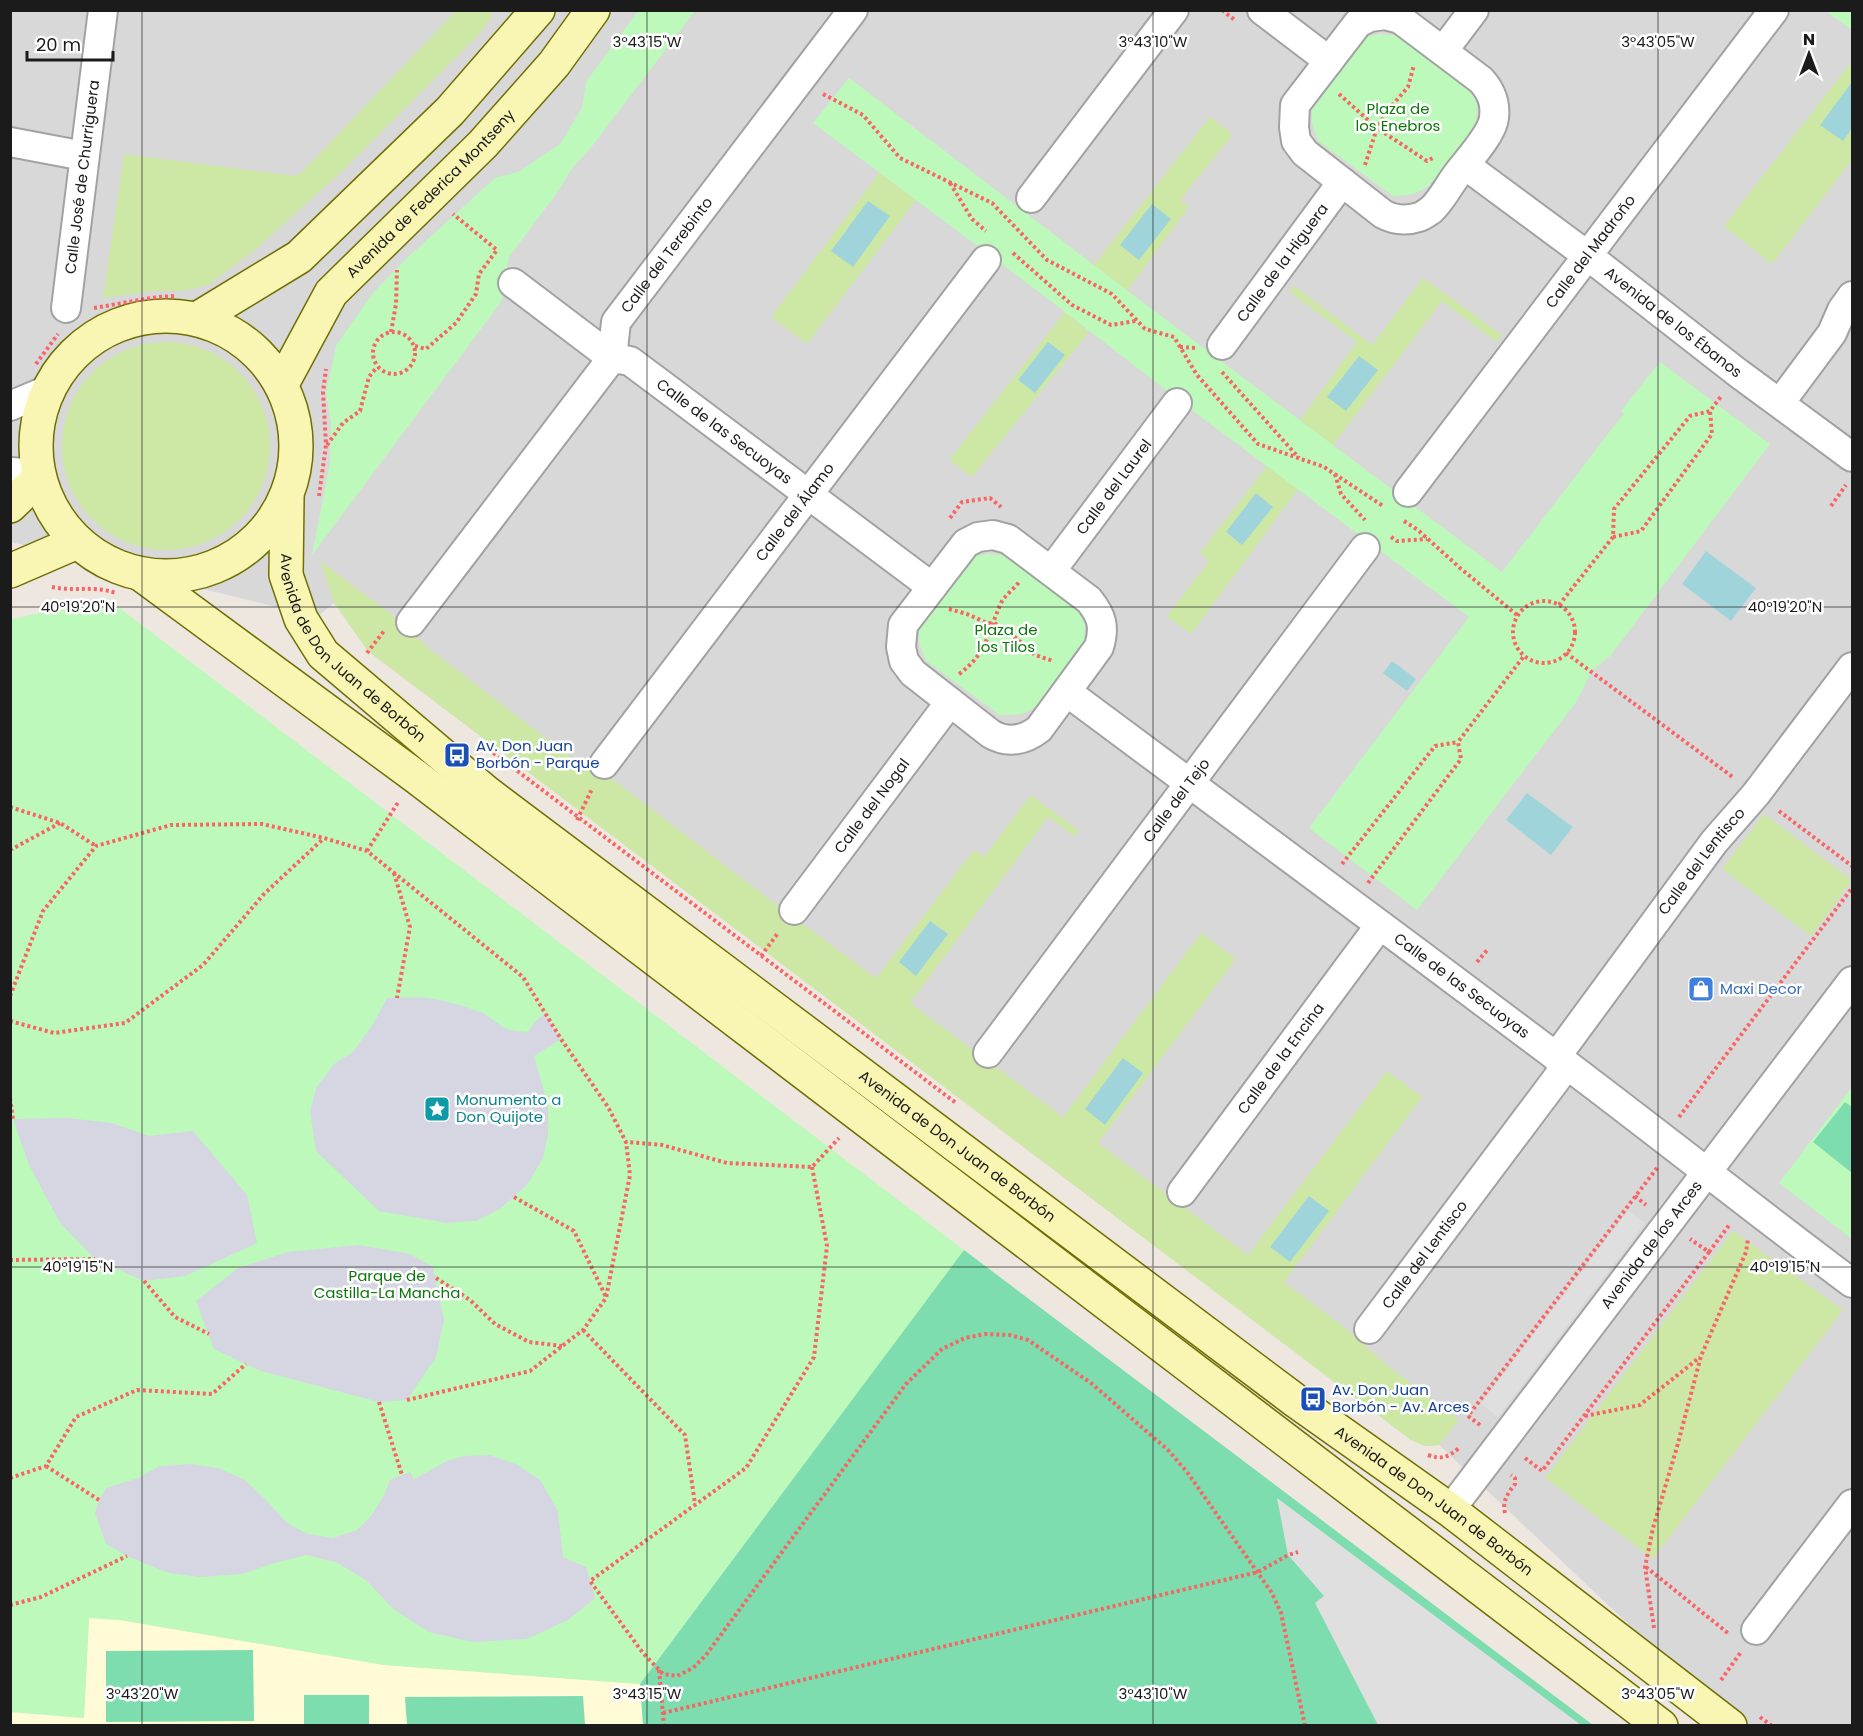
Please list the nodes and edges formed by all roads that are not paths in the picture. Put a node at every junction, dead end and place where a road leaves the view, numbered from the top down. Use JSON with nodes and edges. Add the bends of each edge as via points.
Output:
{"nodes":[{"id":1,"x":103,"y":10,"type":"edge"},
{"id":2,"x":538,"y":10,"type":"edge"},
{"id":3,"x":593,"y":10,"type":"edge"},
{"id":4,"x":853,"y":10,"type":"edge"},
{"id":5,"x":1174,"y":10,"type":"edge"},
{"id":6,"x":1474,"y":10,"type":"edge"},
{"id":7,"x":1774,"y":10,"type":"edge"},
{"id":8,"x":1252,"y":18,"type":"edge"},
{"id":9,"x":517,"y":23,"type":"edge"},
{"id":10,"x":1435,"y":45,"type":"junction"},
{"id":11,"x":1329,"y":61,"type":"junction"},
{"id":12,"x":10,"y":142,"type":"edge"},
{"id":13,"x":84,"y":156,"type":"junction"},
{"id":14,"x":1465,"y":165,"type":"junction"},
{"id":15,"x":1335,"y":176,"type":"junction"},
{"id":16,"x":1031,"y":198,"type":"dead end"},
{"id":17,"x":995,"y":248,"type":"road end"},
{"id":18,"x":1588,"y":256,"type":"junction"},
{"id":19,"x":513,"y":283,"type":"dead end"},
{"id":20,"x":1852,"y":296,"type":"edge"},
{"id":21,"x":189,"y":307,"type":"junction"},
{"id":22,"x":66,"y":308,"type":"road end"},
{"id":23,"x":1214,"y":353,"type":"road end"},
{"id":24,"x":612,"y":358,"type":"junction"},
{"id":25,"x":39,"y":380,"type":"junction"},
{"id":26,"x":282,"y":384,"type":"junction"},
{"id":27,"x":1177,"y":403,"type":"dead end"},
{"id":28,"x":1780,"y":403,"type":"junction"},
{"id":29,"x":10,"y":406,"type":"edge"},
{"id":30,"x":1852,"y":457,"type":"edge"},
{"id":31,"x":29,"y":475,"type":"edge"},
{"id":32,"x":808,"y":494,"type":"junction"},
{"id":33,"x":287,"y":498,"type":"junction"},
{"id":34,"x":10,"y":506,"type":"edge"},
{"id":35,"x":1399,"y":507,"type":"road end"},
{"id":36,"x":77,"y":542,"type":"junction"},
{"id":37,"x":1365,"y":548,"type":"dead end"},
{"id":38,"x":1043,"y":566,"type":"junction"},
{"id":39,"x":10,"y":571,"type":"edge"},
{"id":40,"x":142,"y":574,"type":"junction"},
{"id":41,"x":940,"y":598,"type":"junction"},
{"id":42,"x":411,"y":622,"type":"dead end"},
{"id":43,"x":1852,"y":667,"type":"edge"},
{"id":44,"x":1067,"y":692,"type":"junction"},
{"id":45,"x":943,"y":696,"type":"junction"},
{"id":46,"x":604,"y":764,"type":"road end"},
{"id":47,"x":1190,"y":784,"type":"junction"},
{"id":48,"x":795,"y":910,"type":"road end"},
{"id":49,"x":1380,"y":925,"type":"junction"},
{"id":50,"x":1852,"y":981,"type":"edge"},
{"id":51,"x":988,"y":1053,"type":"dead end"},
{"id":52,"x":1561,"y":1061,"type":"junction"},
{"id":53,"x":1708,"y":1171,"type":"junction"},
{"id":54,"x":1182,"y":1192,"type":"dead end"},
{"id":55,"x":1852,"y":1283,"type":"edge"},
{"id":56,"x":1369,"y":1329,"type":"dead end"},
{"id":57,"x":1852,"y":1504,"type":"edge"},
{"id":58,"x":1449,"y":1510,"type":"junction"},
{"id":59,"x":1749,"y":1637,"type":"road end"},
{"id":60,"x":1742,"y":1719,"type":"edge"},
{"id":61,"x":1661,"y":1725,"type":"edge"}],
"edges":[{"from":1,"to":13,"type":"street","name":"Calle José de Churriguera"},
{"from":2,"to":9,"type":"street"},
{"from":3,"to":26,"type":"street","name":"Avenida de Federica Montseny","via":[[554,64],[483,144],[331,292]]},
{"from":4,"to":24,"type":"street","name":"Calle del Terebinto","via":[[616,322]]},
{"from":5,"to":16,"type":"street"},
{"from":6,"to":10,"type":"street"},
{"from":7,"to":18,"type":"street","name":"Calle del Madroño"},
{"from":8,"to":11,"type":"street"},
{"from":9,"to":21,"type":"street","via":[[450,111],[299,257]]},
{"from":10,"to":11,"type":"street","via":[[1400,19],[1370,17],[1358,23]]},
{"from":10,"to":14,"type":"street","via":[[1481,80],[1494,103],[1492,127]]},
{"from":11,"to":15,"type":"street","via":[[1295,105],[1294,116],[1296,141]]},
{"from":12,"to":13,"type":"street"},
{"from":13,"to":22,"type":"street","name":"Calle José de Churriguera"},
{"from":14,"to":15,"type":"street","via":[[1432,209],[1407,219],[1383,214]]},
{"from":14,"to":18,"type":"street","name":"Avenida de los Ébanos"},
{"from":15,"to":23,"type":"street","name":"Calle de la Higuera"},
{"from":17,"to":32,"type":"street","name":"Calle del Álamo"},
{"from":18,"to":28,"type":"street","name":"Avenida de los Ébanos"},
{"from":18,"to":35,"type":"street","name":"Calle del Madroño"},
{"from":19,"to":24,"type":"street","name":"Calle de las Secuoyas"},
{"from":20,"to":28,"type":"street","via":[[1832,333]]},
{"from":21,"to":25,"type":"street","via":[[110,328]]},
{"from":21,"to":26,"type":"street","via":[[260,354]]},
{"from":24,"to":32,"type":"street","name":"Calle de las Secuoyas","via":[[630,361]]},
{"from":24,"to":42,"type":"street"},
{"from":25,"to":29,"type":"street"},
{"from":25,"to":31,"type":"street"},
{"from":26,"to":33,"type":"street","via":[[295,421],[297,460]]},
{"from":27,"to":38,"type":"street","name":"Calle del Laurel"},
{"from":28,"to":30,"type":"street","name":"Avenida de los Ébanos"},
{"from":31,"to":34,"type":"street"},
{"from":31,"to":36,"type":"street"},
{"from":32,"to":41,"type":"street","name":"Calle de las Secuoyas"},
{"from":32,"to":46,"type":"street","name":"Calle del Álamo"},
{"from":33,"to":40,"type":"street","via":[[263,535],[228,562],[186,575]]},
{"from":33,"to":58,"type":"street","name":"Avenida de Don Juan de Borbón","via":[[286,574],[301,619],[323,654],[487,793],[1296,1401]]},
{"from":36,"to":39,"type":"street"},
{"from":36,"to":40,"type":"street","via":[[107,563]]},
{"from":37,"to":47,"type":"street","name":"Calle del Tejo"},
{"from":38,"to":41,"type":"street","via":[[1008,539],[978,537],[966,543]]},
{"from":38,"to":44,"type":"street","via":[[1089,600],[1102,623],[1100,647]]},
{"from":40,"to":61,"type":"street","via":[[415,776]]},
{"from":41,"to":45,"type":"street","via":[[903,625],[902,647],[904,661],[913,673]]},
{"from":43,"to":52,"type":"street","name":"Calle del Lentisco","via":[[1756,794],[1714,842]]},
{"from":44,"to":45,"type":"street","via":[[1039,729],[1029,737],[1014,740],[999,739]]},
{"from":44,"to":47,"type":"street","name":"Calle de las Secuoyas"},
{"from":45,"to":48,"type":"street","name":"Calle del Nogal"},
{"from":47,"to":49,"type":"street","name":"Calle de las Secuoyas"},
{"from":47,"to":51,"type":"street","name":"Calle del Tejo"},
{"from":49,"to":52,"type":"street","name":"Calle de las Secuoyas"},
{"from":49,"to":54,"type":"street","name":"Calle de la Encina"},
{"from":50,"to":53,"type":"street","name":"Avenida de los Arces"},
{"from":52,"to":53,"type":"street","name":"Calle de las Secuoyas"},
{"from":52,"to":56,"type":"street","name":"Calle del Lentisco"},
{"from":53,"to":55,"type":"street","name":"Calle de las Secuoyas"},
{"from":53,"to":58,"type":"street","name":"Avenida de los Arces"},
{"from":57,"to":59,"type":"street"},
{"from":58,"to":60,"type":"street","name":"Avenida de Don Juan de Borbón"}]}
